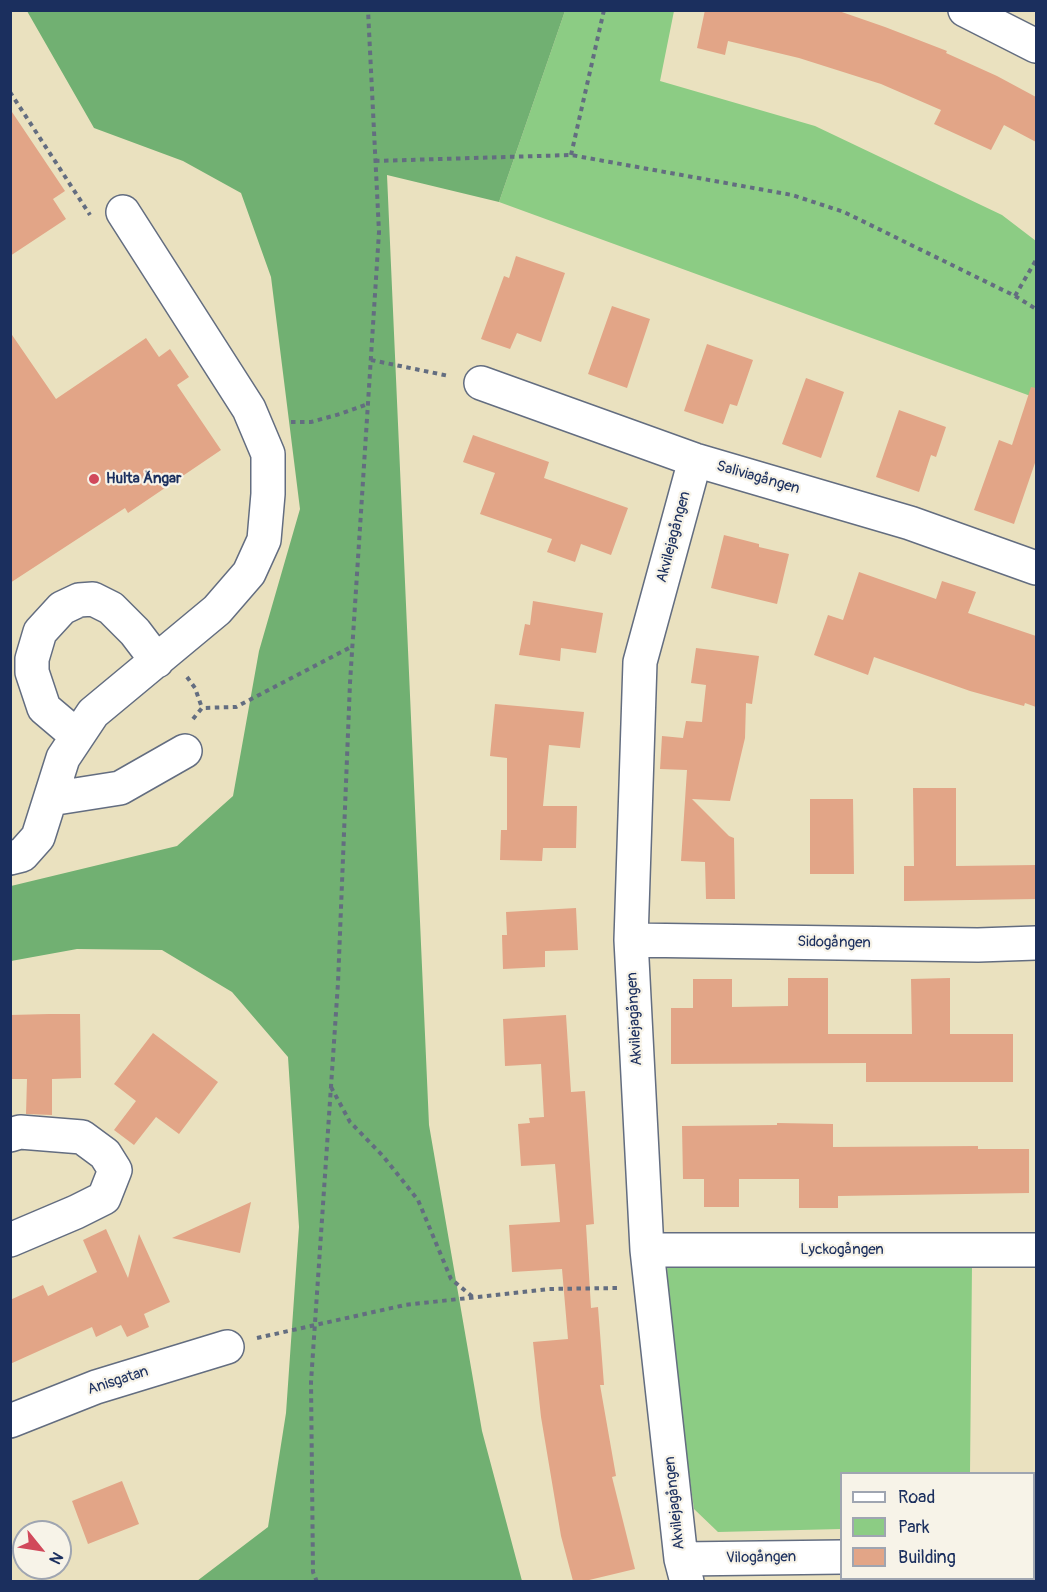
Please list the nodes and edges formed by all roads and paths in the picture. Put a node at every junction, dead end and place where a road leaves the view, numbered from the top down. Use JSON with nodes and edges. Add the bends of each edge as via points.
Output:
{"nodes":[{"id":1,"x":368,"y":10,"type":"edge"},
{"id":2,"x":604,"y":10,"type":"edge"},
{"id":3,"x":976,"y":13,"type":"edge"},
{"id":4,"x":1036,"y":46,"type":"edge"},
{"id":5,"x":10,"y":92,"type":"edge"},
{"id":6,"x":571,"y":155,"type":"junction"},
{"id":7,"x":375,"y":161,"type":"junction"},
{"id":8,"x":123,"y":212,"type":"joint"},
{"id":9,"x":1036,"y":260,"type":"edge"},
{"id":10,"x":1015,"y":296,"type":"junction"},
{"id":11,"x":1036,"y":309,"type":"edge"},
{"id":12,"x":371,"y":360,"type":"junction"},
{"id":13,"x":482,"y":383,"type":"joint"},
{"id":14,"x":368,"y":404,"type":"junction"},
{"id":15,"x":254,"y":422,"type":"junction"},
{"id":16,"x":694,"y":460,"type":"junction"},
{"id":17,"x":1036,"y":568,"type":"edge"},
{"id":18,"x":352,"y":646,"type":"junction"},
{"id":19,"x":157,"y":661,"type":"junction"},
{"id":20,"x":77,"y":736,"type":"junction"},
{"id":21,"x":185,"y":751,"type":"joint"},
{"id":22,"x":50,"y":799,"type":"junction"},
{"id":23,"x":10,"y":858,"type":"edge"},
{"id":24,"x":631,"y":940,"type":"junction"},
{"id":25,"x":1036,"y":943,"type":"edge"},
{"id":26,"x":330,"y":1086,"type":"junction"},
{"id":27,"x":10,"y":1135,"type":"edge"},
{"id":28,"x":10,"y":1240,"type":"edge"},
{"id":29,"x":647,"y":1250,"type":"junction"},
{"id":30,"x":1036,"y":1250,"type":"edge"},
{"id":31,"x":651,"y":1288,"type":"junction"},
{"id":32,"x":474,"y":1298,"type":"junction"},
{"id":33,"x":314,"y":1326,"type":"junction"},
{"id":34,"x":227,"y":1347,"type":"joint"},
{"id":35,"x":10,"y":1421,"type":"edge"},
{"id":36,"x":840,"y":1557,"type":"edge"},
{"id":37,"x":684,"y":1570,"type":"edge"},
{"id":38,"x":317,"y":1581,"type":"edge"}],
"edges":[{"from":1,"to":7,"type":"path"},
{"from":2,"to":6,"type":"path"},
{"from":3,"to":4,"type":"street"},
{"from":5,"to":8,"type":"path","via":[[98,229]]},
{"from":6,"to":7,"type":"path"},
{"from":6,"to":10,"type":"path","via":[[792,195],[844,212]]},
{"from":7,"to":12,"type":"path","via":[[379,232]]},
{"from":8,"to":15,"type":"street"},
{"from":9,"to":10,"type":"path"},
{"from":10,"to":11,"type":"path"},
{"from":12,"to":13,"type":"path"},
{"from":12,"to":14,"type":"path"},
{"from":13,"to":16,"type":"street","name":"Saliviagången"},
{"from":14,"to":15,"type":"path","via":[[311,422]]},
{"from":14,"to":18,"type":"path"},
{"from":15,"to":19,"type":"street","via":[[268,454],[264,540],[249,573],[217,610]]},
{"from":16,"to":17,"type":"street","name":"Saliviagången","via":[[910,523]]},
{"from":16,"to":24,"type":"street","name":"Akvilejagången","via":[[640,662]]},
{"from":18,"to":21,"type":"path","via":[[236,707],[202,708],[186,728]]},
{"from":18,"to":26,"type":"path"},
{"from":19,"to":20,"type":"street","via":[[93,713]]},
{"from":19,"to":20,"type":"street","via":[[111,608],[93,599],[62,608],[40,632],[32,672],[44,708]]},
{"from":20,"to":22,"type":"street","via":[[63,758]]},
{"from":21,"to":22,"type":"street","via":[[120,788]]},
{"from":22,"to":23,"type":"street","via":[[38,837],[22,855]]},
{"from":24,"to":25,"type":"street","name":"Sidogången"},
{"from":24,"to":29,"type":"street","name":"Akvilejagången"},
{"from":26,"to":32,"type":"path","via":[[350,1122],[418,1200],[451,1279]]},
{"from":26,"to":33,"type":"path"},
{"from":27,"to":28,"type":"street","via":[[20,1132],[82,1137],[105,1154],[115,1170],[104,1198]]},
{"from":29,"to":30,"type":"street","name":"Lyckogången"},
{"from":29,"to":31,"type":"street","name":"Akvilejagången"},
{"from":31,"to":32,"type":"path","via":[[549,1289]]},
{"from":31,"to":37,"type":"street","name":"Akvilejagången"},
{"from":32,"to":33,"type":"path","via":[[405,1305]]},
{"from":33,"to":34,"type":"path"},
{"from":33,"to":38,"type":"path","via":[[313,1572]]},
{"from":34,"to":35,"type":"street","name":"Anisgatan","via":[[96,1387]]},
{"from":36,"to":37,"type":"street","name":"Vilogången"}]}
